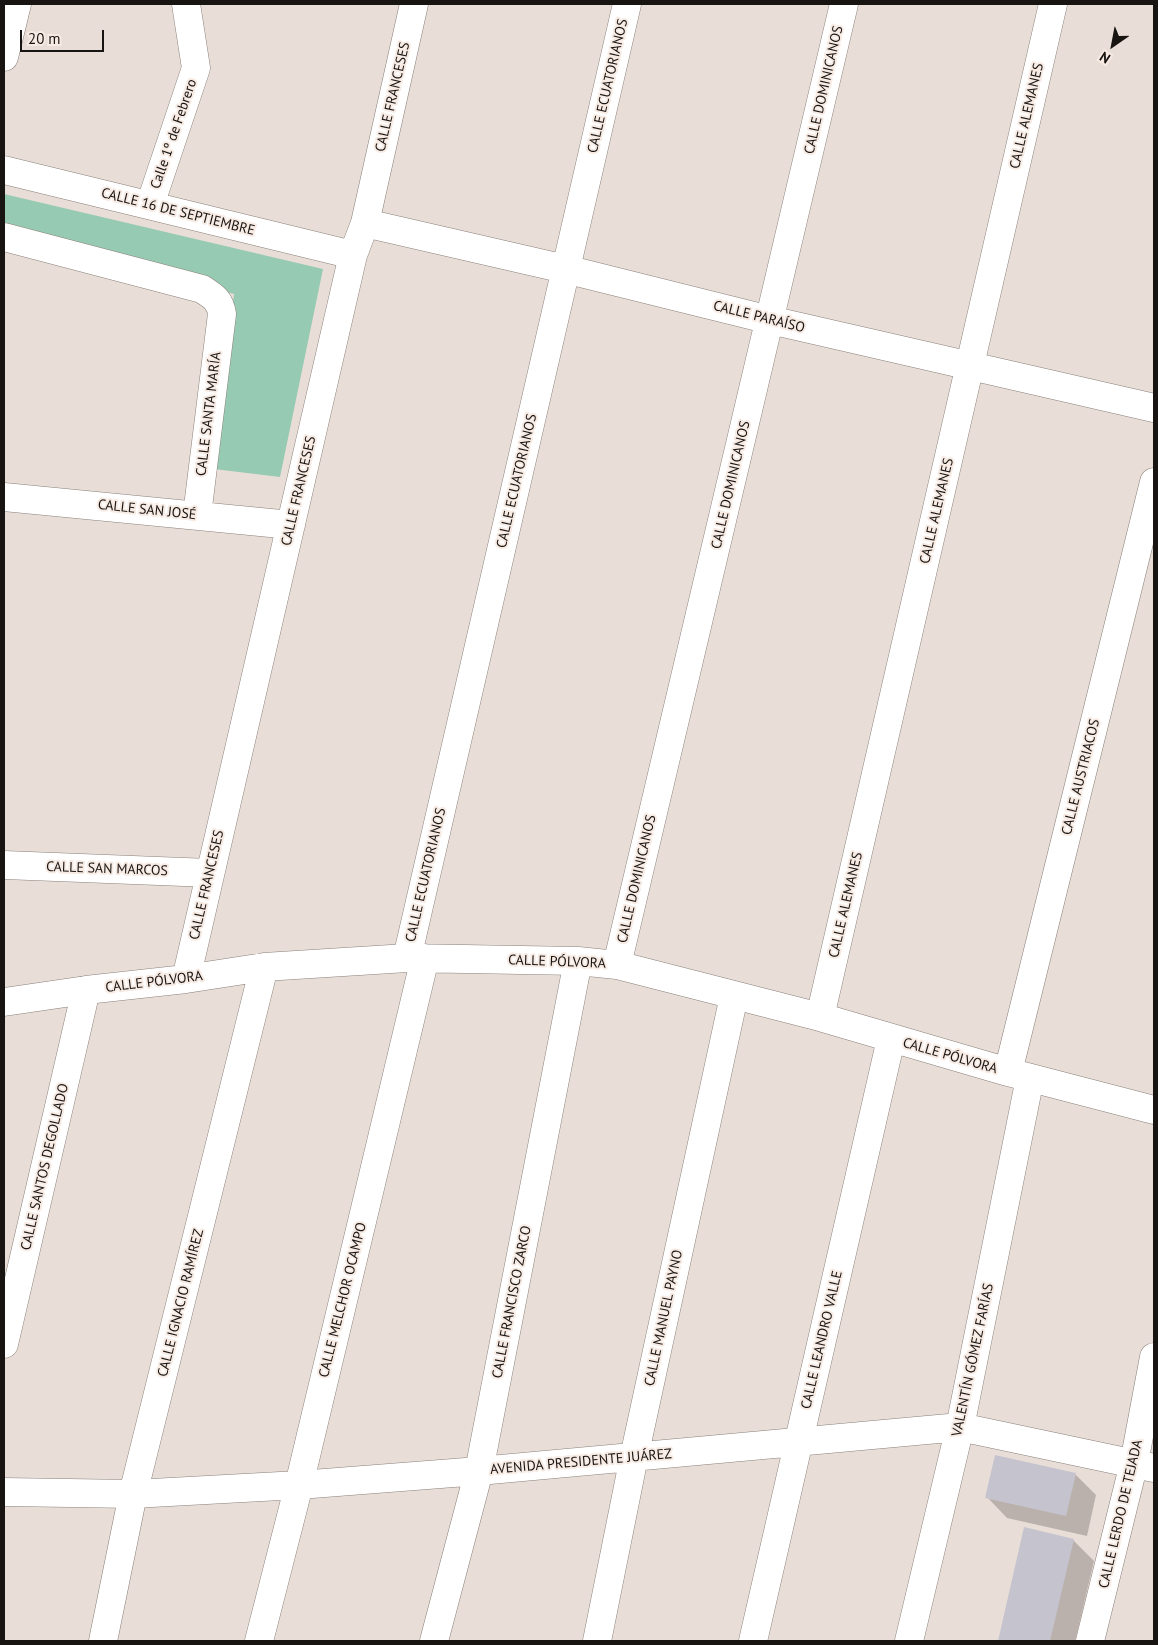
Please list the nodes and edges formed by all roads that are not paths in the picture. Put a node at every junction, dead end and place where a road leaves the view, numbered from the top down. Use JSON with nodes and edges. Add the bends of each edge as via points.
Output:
{"nodes":[{"id":1,"x":17,"y":4,"type":"edge"},
{"id":2,"x":186,"y":4,"type":"edge"},
{"id":3,"x":414,"y":4,"type":"edge"},
{"id":4,"x":628,"y":4,"type":"edge"},
{"id":5,"x":844,"y":4,"type":"edge"},
{"id":6,"x":1053,"y":4,"type":"edge"},
{"id":7,"x":4,"y":56,"type":"edge"},
{"id":8,"x":4,"y":170,"type":"edge"},
{"id":9,"x":150,"y":205,"type":"junction"},
{"id":10,"x":365,"y":223,"type":"junction"},
{"id":11,"x":4,"y":237,"type":"edge"},
{"id":12,"x":353,"y":254,"type":"junction"},
{"id":13,"x":565,"y":269,"type":"junction"},
{"id":14,"x":770,"y":320,"type":"junction"},
{"id":15,"x":970,"y":366,"type":"junction"},
{"id":16,"x":1154,"y":408,"type":"edge"},
{"id":17,"x":1154,"y":482,"type":"edge"},
{"id":18,"x":4,"y":497,"type":"edge"},
{"id":19,"x":197,"y":515,"type":"junction"},
{"id":20,"x":291,"y":525,"type":"junction"},
{"id":21,"x":4,"y":865,"type":"edge"},
{"id":22,"x":210,"y":873,"type":"junction"},
{"id":23,"x":416,"y":958,"type":"junction"},
{"id":24,"x":578,"y":961,"type":"junction"},
{"id":25,"x":617,"y":965,"type":"junction"},
{"id":26,"x":264,"y":966,"type":"junction"},
{"id":27,"x":186,"y":979,"type":"junction"},
{"id":28,"x":86,"y":990,"type":"junction"},
{"id":29,"x":734,"y":996,"type":"junction"},
{"id":30,"x":4,"y":1002,"type":"edge"},
{"id":31,"x":820,"y":1018,"type":"junction"},
{"id":32,"x":891,"y":1039,"type":"junction"},
{"id":33,"x":1019,"y":1075,"type":"junction"},
{"id":34,"x":1154,"y":1110,"type":"edge"},
{"id":35,"x":4,"y":1344,"type":"edge"},
{"id":36,"x":1154,"y":1357,"type":"edge"},
{"id":37,"x":960,"y":1427,"type":"junction"},
{"id":38,"x":800,"y":1441,"type":"junction"},
{"id":39,"x":634,"y":1457,"type":"junction"},
{"id":40,"x":1144,"y":1466,"type":"edge"},
{"id":41,"x":479,"y":1471,"type":"junction"},
{"id":42,"x":298,"y":1485,"type":"junction"},
{"id":43,"x":4,"y":1492,"type":"edge"},
{"id":44,"x":133,"y":1494,"type":"junction"},
{"id":45,"x":103,"y":1641,"type":"edge"},
{"id":46,"x":259,"y":1641,"type":"edge"},
{"id":47,"x":434,"y":1641,"type":"edge"},
{"id":48,"x":596,"y":1641,"type":"edge"},
{"id":49,"x":754,"y":1641,"type":"edge"},
{"id":50,"x":909,"y":1641,"type":"edge"},
{"id":51,"x":1090,"y":1641,"type":"edge"}],
"edges":[{"from":1,"to":7,"type":"street"},
{"from":2,"to":9,"type":"street","name":"Calle 1º de Febrero","via":[[196,68]]},
{"from":3,"to":10,"type":"street","name":"CALLE FRANCESES"},
{"from":4,"to":13,"type":"street","name":"CALLE ECUATORIANOS"},
{"from":5,"to":14,"type":"street","name":"CALLE DOMINICANOS"},
{"from":6,"to":15,"type":"street","name":"CALLE ALEMANES"},
{"from":8,"to":9,"type":"street","name":"CALLE 16 DE SEPTIEMBRE"},
{"from":9,"to":12,"type":"street","name":"CALLE 16 DE SEPTIEMBRE"},
{"from":10,"to":12,"type":"street","name":"CALLE FRANCESES"},
{"from":10,"to":13,"type":"street","name":"CALLE PARAÍSO"},
{"from":11,"to":19,"type":"street","name":"CALLE SANTA MARÍA","via":[[202,289],[220,304],[222,314]]},
{"from":12,"to":20,"type":"street","name":"CALLE FRANCESES"},
{"from":13,"to":14,"type":"street","name":"CALLE PARAÍSO"},
{"from":13,"to":23,"type":"street","name":"CALLE ECUATORIANOS"},
{"from":14,"to":15,"type":"street","name":"CALLE PARAÍSO"},
{"from":14,"to":25,"type":"street","name":"CALLE DOMINICANOS"},
{"from":15,"to":16,"type":"street","name":"CALLE PARAÍSO"},
{"from":15,"to":31,"type":"street","name":"CALLE ALEMANES"},
{"from":17,"to":33,"type":"street","name":"CALLE AUSTRIACOS"},
{"from":18,"to":19,"type":"street","name":"CALLE SAN JOSÉ"},
{"from":19,"to":20,"type":"street","name":"CALLE SAN JOSÉ"},
{"from":20,"to":22,"type":"street","name":"CALLE FRANCESES"},
{"from":21,"to":22,"type":"street","name":"CALLE SAN MARCOS"},
{"from":22,"to":27,"type":"street","name":"CALLE FRANCESES"},
{"from":23,"to":24,"type":"street","name":"CALLE PÓLVORA"},
{"from":23,"to":26,"type":"street","name":"CALLE PÓLVORA"},
{"from":23,"to":42,"type":"street","name":"CALLE MELCHOR OCAMPO"},
{"from":24,"to":25,"type":"street","name":"CALLE PÓLVORA"},
{"from":24,"to":41,"type":"street","name":"CALLE FRANCISCO ZARCO"},
{"from":25,"to":29,"type":"street","name":"CALLE PÓLVORA"},
{"from":26,"to":27,"type":"street","name":"CALLE PÓLVORA"},
{"from":26,"to":44,"type":"street","name":"CALLE IGNACIO RAMÍREZ"},
{"from":27,"to":28,"type":"street","name":"CALLE PÓLVORA"},
{"from":28,"to":30,"type":"street","name":"CALLE PÓLVORA"},
{"from":28,"to":35,"type":"street","name":"CALLE SANTOS DEGOLLADO"},
{"from":29,"to":31,"type":"street","name":"CALLE PÓLVORA"},
{"from":29,"to":39,"type":"street","name":"CALLE MANUEL PAYNO"},
{"from":31,"to":32,"type":"street","name":"CALLE PÓLVORA"},
{"from":32,"to":33,"type":"street","name":"CALLE PÓLVORA"},
{"from":32,"to":38,"type":"street","name":"CALLE LEANDRO VALLE"},
{"from":33,"to":34,"type":"street","name":"CALLE PÓLVORA"},
{"from":33,"to":37,"type":"street","name":"VALENTÍN GÓMEZ FARÍAS"},
{"from":36,"to":40,"type":"street","name":"CALLE LERDO DE TEJADA"},
{"from":37,"to":38,"type":"street","name":"AVENIDA PRESIDENTE JUÁREZ"},
{"from":37,"to":40,"type":"street","name":"AVENIDA PRESIDENTE JUÁREZ"},
{"from":37,"to":50,"type":"street","name":"VALENTÍN GÓMEZ FARÍAS"},
{"from":38,"to":39,"type":"street","name":"AVENIDA PRESIDENTE JUÁREZ"},
{"from":38,"to":49,"type":"street","name":"CALLE LEANDRO VALLE"},
{"from":39,"to":41,"type":"street","name":"AVENIDA PRESIDENTE JUÁREZ"},
{"from":39,"to":48,"type":"street","name":"CALLE MANUEL PAYNO"},
{"from":40,"to":51,"type":"street","name":"CALLE LERDO DE TEJADA"},
{"from":41,"to":42,"type":"street","name":"AVENIDA PRESIDENTE JUÁREZ"},
{"from":41,"to":47,"type":"street","name":"CALLE FRANCISCO ZARCO"},
{"from":42,"to":44,"type":"street","name":"AVENIDA PRESIDENTE JUÁREZ"},
{"from":42,"to":46,"type":"street","name":"CALLE MELCHOR OCAMPO"},
{"from":43,"to":44,"type":"street","name":"AVENIDA PRESIDENTE JUÁREZ"},
{"from":44,"to":45,"type":"street","name":"CALLE IGNACIO RAMÍREZ"}]}
